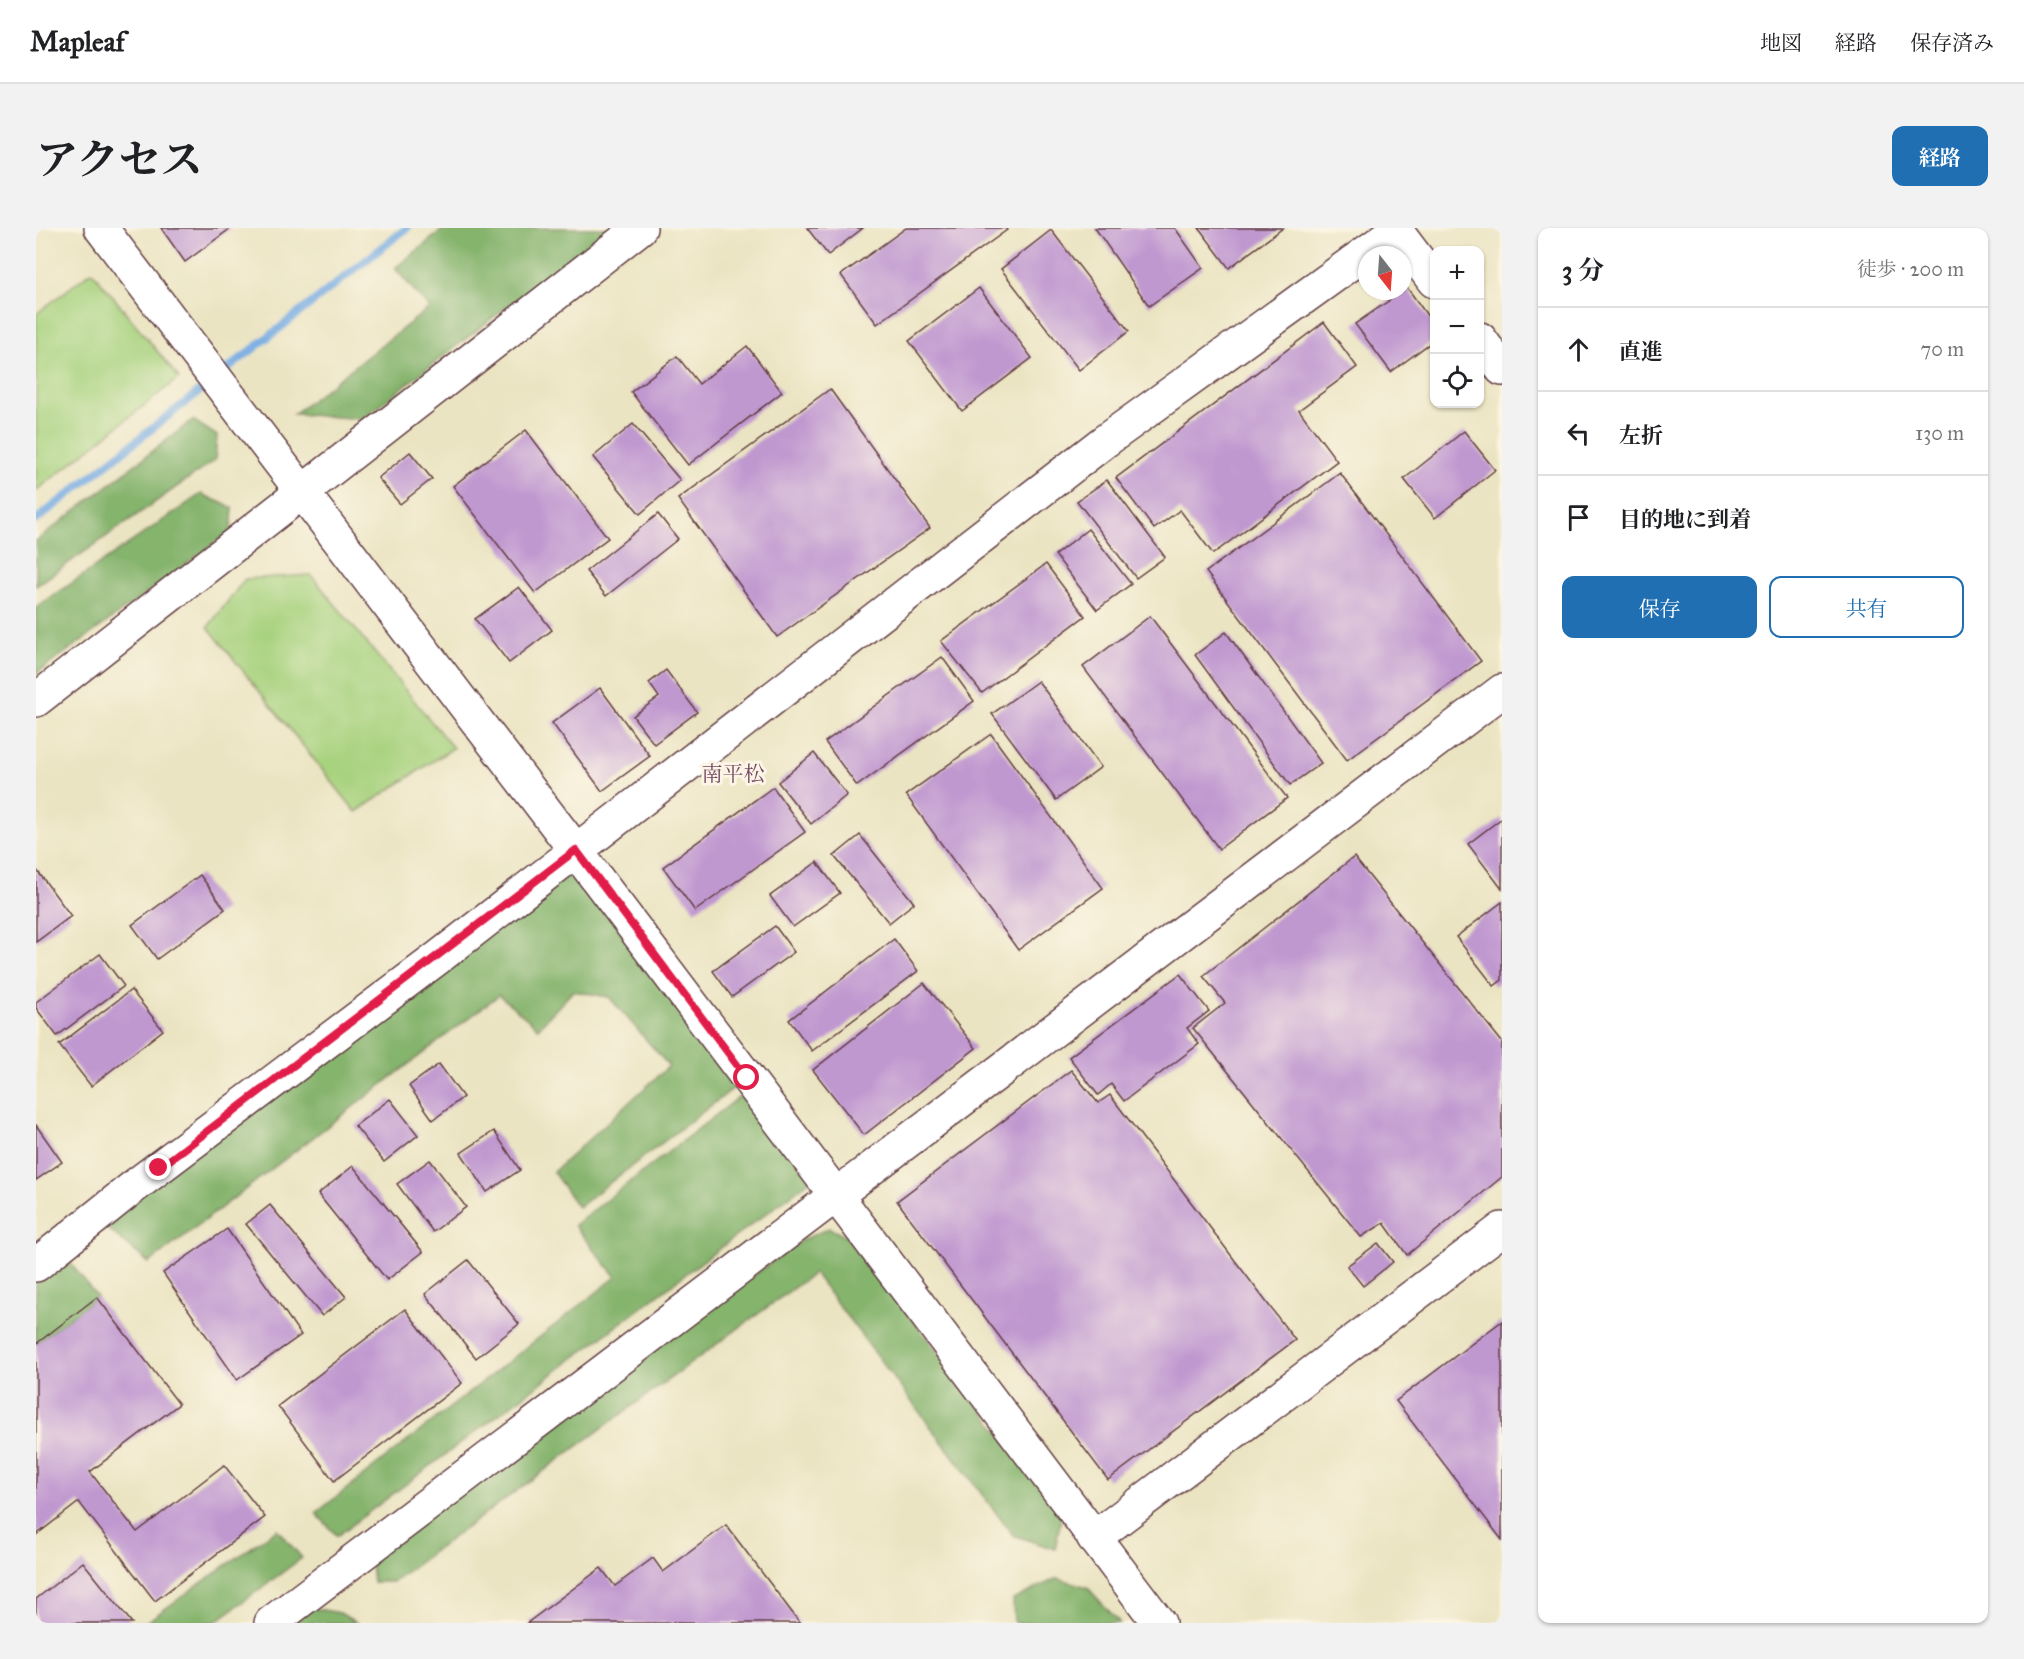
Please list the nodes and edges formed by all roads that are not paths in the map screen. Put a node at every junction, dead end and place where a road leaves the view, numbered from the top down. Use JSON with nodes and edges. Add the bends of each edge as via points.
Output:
{"nodes":[{"id":1,"x":101,"y":228,"type":"edge"},
{"id":2,"x":640,"y":228,"type":"edge"},
{"id":3,"x":1395,"y":230,"type":"edge"},
{"id":4,"x":1430,"y":276,"type":"edge"},
{"id":5,"x":1484,"y":346,"type":"edge"},
{"id":6,"x":1502,"y":369,"type":"edge"},
{"id":7,"x":303,"y":494,"type":"junction"},
{"id":8,"x":1502,"y":691,"type":"edge"},
{"id":9,"x":36,"y":700,"type":"edge"},
{"id":10,"x":576,"y":850,"type":"junction"},
{"id":11,"x":835,"y":1196,"type":"junction"},
{"id":12,"x":1502,"y":1229,"type":"edge"},
{"id":13,"x":36,"y":1265,"type":"edge"},
{"id":14,"x":1094,"y":1538,"type":"junction"},
{"id":15,"x":271,"y":1623,"type":"edge"},
{"id":16,"x":1159,"y":1623,"type":"edge"}],
"edges":[{"from":1,"to":7,"type":"street"},
{"from":2,"to":7,"type":"street"},
{"from":3,"to":4,"type":"street"},
{"from":3,"to":10,"type":"street","via":[[1105,441]]},
{"from":5,"to":6,"type":"street"},
{"from":7,"to":9,"type":"street"},
{"from":7,"to":10,"type":"street"},
{"from":8,"to":11,"type":"street"},
{"from":10,"to":11,"type":"street"},
{"from":10,"to":13,"type":"street"},
{"from":11,"to":14,"type":"street"},
{"from":11,"to":15,"type":"street"},
{"from":12,"to":14,"type":"street"},
{"from":14,"to":16,"type":"street"}]}
